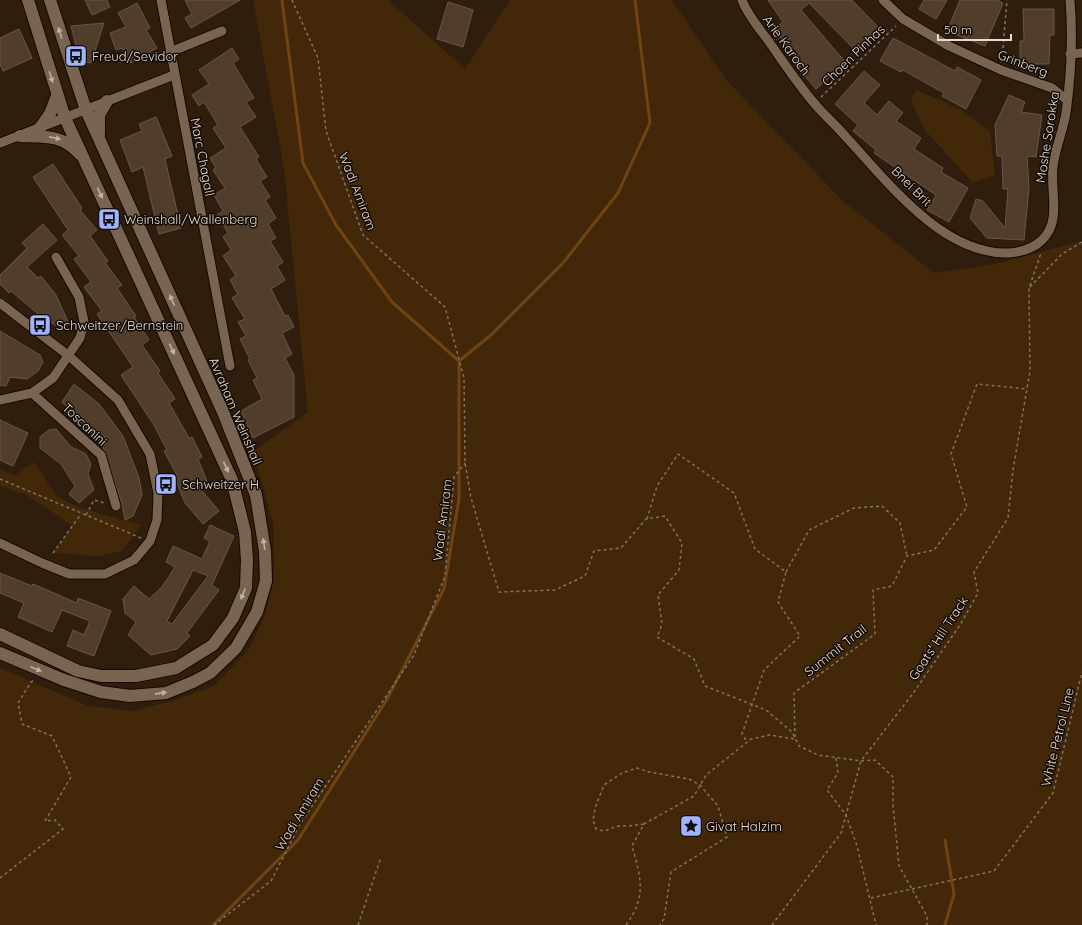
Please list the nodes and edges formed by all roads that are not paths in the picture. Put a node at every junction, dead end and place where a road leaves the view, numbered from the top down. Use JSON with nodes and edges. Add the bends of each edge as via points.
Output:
{"nodes":[{"id":1,"x":28,"y":0,"type":"edge"},
{"id":2,"x":50,"y":0,"type":"edge"},
{"id":3,"x":161,"y":0,"type":"edge"},
{"id":4,"x":742,"y":0,"type":"edge"},
{"id":5,"x":883,"y":0,"type":"edge"},
{"id":6,"x":1070,"y":0,"type":"edge"},
{"id":7,"x":222,"y":31,"type":"dead end"},
{"id":8,"x":170,"y":52,"type":"junction"},
{"id":9,"x":1082,"y":53,"type":"edge"},
{"id":10,"x":1070,"y":54,"type":"junction"},
{"id":11,"x":174,"y":75,"type":"junction"},
{"id":12,"x":1068,"y":84,"type":"junction"},
{"id":13,"x":1052,"y":88,"type":"junction"},
{"id":14,"x":57,"y":96,"type":"junction"},
{"id":15,"x":1067,"y":100,"type":"junction"},
{"id":16,"x":107,"y":101,"type":"junction"},
{"id":17,"x":815,"y":103,"type":"joint"},
{"id":18,"x":86,"y":110,"type":"junction"},
{"id":19,"x":65,"y":118,"type":"junction"},
{"id":20,"x":40,"y":128,"type":"junction"},
{"id":21,"x":20,"y":136,"type":"junction"},
{"id":22,"x":100,"y":139,"type":"junction"},
{"id":23,"x":0,"y":143,"type":"edge"},
{"id":24,"x":83,"y":158,"type":"junction"},
{"id":25,"x":1012,"y":253,"type":"joint"},
{"id":26,"x":56,"y":257,"type":"dead end"},
{"id":27,"x":0,"y":303,"type":"edge"},
{"id":28,"x":68,"y":356,"type":"junction"},
{"id":29,"x":230,"y":366,"type":"dead end"},
{"id":30,"x":32,"y":393,"type":"junction"},
{"id":31,"x":0,"y":400,"type":"edge"},
{"id":32,"x":116,"y":506,"type":"road end"},
{"id":33,"x":0,"y":543,"type":"edge"},
{"id":34,"x":0,"y":634,"type":"edge"},
{"id":35,"x":0,"y":653,"type":"edge"}],
"edges":[{"from":1,"to":14,"type":"main road","one_way":true},
{"from":18,"to":2,"type":"main road","name":"Avraham Weinshall","one_way":true},
{"from":3,"to":8,"type":"street","name":"Marc Chagall"},
{"from":4,"to":17,"type":"street","name":"Arie Karoch","via":[[779,58]]},
{"from":5,"to":13,"type":"street","name":"Grinberg","via":[[903,19],[949,46],[1001,70]]},
{"from":6,"to":10,"type":"street","name":"Moshe Sorokka"},
{"from":7,"to":8,"type":"street"},
{"from":8,"to":11,"type":"street","name":"Marc Chagall"},
{"from":9,"to":10,"type":"street"},
{"from":10,"to":12,"type":"street","name":"Moshe Sorokka"},
{"from":11,"to":16,"type":"street"},
{"from":11,"to":29,"type":"street","name":"Marc Chagall"},
{"from":12,"to":13,"type":"street","name":"Grinberg"},
{"from":12,"to":15,"type":"street","name":"Moshe Sorokka"},
{"from":13,"to":15,"type":"street","name":"Grinberg"},
{"from":14,"to":19,"type":"main road"},
{"from":14,"to":20,"type":"main road","via":[[50,114]]},
{"from":15,"to":25,"type":"street","name":"Moshe Sorokka","via":[[1052,169],[1054,218],[1050,230],[1030,248]]},
{"from":16,"to":18,"type":"street"},
{"from":16,"to":22,"type":"main road","via":[[99,115]]},
{"from":17,"to":25,"type":"street","name":"Bnei Brit","via":[[908,203],[932,223],[973,247]]},
{"from":18,"to":19,"type":"street"},
{"from":18,"to":22,"type":"main road","name":"Avraham Weinshall"},
{"from":19,"to":20,"type":"street"},
{"from":19,"to":24,"type":"main road"},
{"from":20,"to":21,"type":"street"},
{"from":21,"to":23,"type":"street"},
{"from":21,"to":24,"type":"main road","one_way":true,"via":[[58,138],[73,147]]},
{"from":35,"to":22,"type":"main road","name":"Avraham Weinshall","one_way":true,"via":[[102,692],[130,696],[166,692],[210,673],[236,648],[257,612],[266,581],[265,551],[256,496],[223,412]]},
{"from":24,"to":34,"type":"main road","one_way":true,"via":[[232,480],[245,532],[246,588],[233,618],[213,645],[176,668],[136,676],[101,676],[78,671]]},
{"from":26,"to":28,"type":"street","via":[[79,297],[84,322],[80,338]]},
{"from":27,"to":28,"type":"street"},
{"from":28,"to":30,"type":"street","via":[[53,378]]},
{"from":28,"to":33,"type":"street","via":[[118,400],[150,454],[158,493],[157,520],[150,541],[134,560],[105,574],[69,574]]},
{"from":30,"to":31,"type":"street"},
{"from":30,"to":32,"type":"street","name":"Toscanini","via":[[101,455]]}]}
